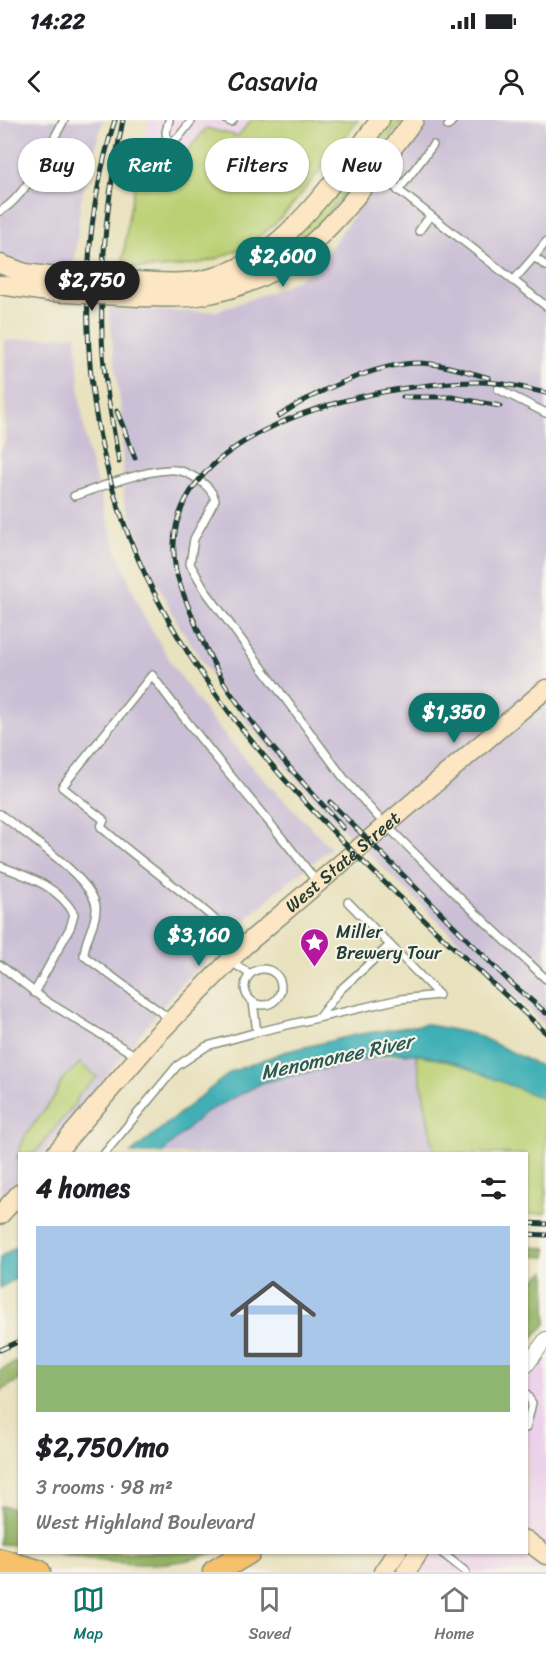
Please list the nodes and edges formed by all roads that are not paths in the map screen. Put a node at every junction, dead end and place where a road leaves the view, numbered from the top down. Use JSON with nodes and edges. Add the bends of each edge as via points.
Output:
{"nodes":[{"id":1,"x":64,"y":120,"type":"edge"},
{"id":2,"x":169,"y":120,"type":"edge"},
{"id":3,"x":192,"y":120,"type":"edge"},
{"id":4,"x":227,"y":120,"type":"edge"},
{"id":5,"x":233,"y":120,"type":"edge"},
{"id":6,"x":380,"y":120,"type":"edge"},
{"id":7,"x":414,"y":120,"type":"edge"},
{"id":8,"x":366,"y":138,"type":"edge"},
{"id":9,"x":400,"y":138,"type":"edge"},
{"id":10,"x":433,"y":145,"type":"dead end"},
{"id":11,"x":403,"y":184,"type":"edge"},
{"id":12,"x":322,"y":192,"type":"edge"},
{"id":13,"x":357,"y":192,"type":"edge"},
{"id":14,"x":399,"y":192,"type":"edge"},
{"id":15,"x":0,"y":211,"type":"edge"},
{"id":16,"x":430,"y":216,"type":"junction"},
{"id":17,"x":419,"y":231,"type":"dead end"},
{"id":18,"x":546,"y":242,"type":"edge"},
{"id":19,"x":534,"y":257,"type":"junction"},
{"id":20,"x":546,"y":266,"type":"edge"},
{"id":21,"x":3,"y":267,"type":"edge"},
{"id":22,"x":513,"y":281,"type":"junction"},
{"id":23,"x":48,"y":284,"type":"junction"},
{"id":24,"x":0,"y":285,"type":"edge"},
{"id":25,"x":138,"y":289,"type":"junction"},
{"id":26,"x":546,"y":306,"type":"edge"},
{"id":27,"x":498,"y":389,"type":"dead end"},
{"id":28,"x":546,"y":414,"type":"edge"},
{"id":29,"x":74,"y":496,"type":"dead end"},
{"id":30,"x":546,"y":689,"type":"edge"},
{"id":31,"x":0,"y":814,"type":"edge"},
{"id":32,"x":386,"y":825,"type":"junction"},
{"id":33,"x":0,"y":866,"type":"edge"},
{"id":34,"x":318,"y":883,"type":"junction"},
{"id":35,"x":348,"y":902,"type":"dead end"},
{"id":36,"x":390,"y":945,"type":"junction"},
{"id":37,"x":244,"y":946,"type":"junction"},
{"id":38,"x":230,"y":961,"type":"junction"},
{"id":39,"x":0,"y":965,"type":"edge"},
{"id":40,"x":250,"y":974,"type":"junction"},
{"id":41,"x":546,"y":979,"type":"edge"},
{"id":42,"x":34,"y":993,"type":"junction"},
{"id":43,"x":253,"y":1002,"type":"junction"},
{"id":44,"x":319,"y":1017,"type":"junction"},
{"id":45,"x":171,"y":1021,"type":"junction"},
{"id":46,"x":257,"y":1032,"type":"junction"},
{"id":47,"x":138,"y":1057,"type":"junction"},
{"id":48,"x":57,"y":1152,"type":"edge"},
{"id":49,"x":106,"y":1152,"type":"edge"},
{"id":50,"x":18,"y":1195,"type":"edge"},
{"id":51,"x":0,"y":1215,"type":"edge"},
{"id":52,"x":546,"y":1339,"type":"edge"},
{"id":53,"x":528,"y":1363,"type":"edge"},
{"id":54,"x":528,"y":1397,"type":"edge"},
{"id":55,"x":528,"y":1420,"type":"edge"},
{"id":56,"x":528,"y":1542,"type":"edge"},
{"id":57,"x":245,"y":1554,"type":"edge"},
{"id":58,"x":396,"y":1554,"type":"edge"},
{"id":59,"x":418,"y":1554,"type":"edge"},
{"id":60,"x":444,"y":1554,"type":"edge"},
{"id":61,"x":546,"y":1555,"type":"edge"},
{"id":62,"x":6,"y":1563,"type":"edge"},
{"id":63,"x":38,"y":1572,"type":"edge"},
{"id":64,"x":215,"y":1572,"type":"edge"},
{"id":65,"x":383,"y":1572,"type":"edge"},
{"id":66,"x":406,"y":1572,"type":"edge"},
{"id":67,"x":466,"y":1572,"type":"edge"}],
"edges":[{"from":1,"to":15,"type":"lane","via":[[32,176]]},
{"from":2,"to":3,"type":"lane","via":[[167,139],[172,141]]},
{"from":4,"to":5,"type":"lane"},
{"from":6,"to":8,"type":"street"},
{"from":7,"to":9,"type":"street"},
{"from":10,"to":11,"type":"lane"},
{"from":12,"to":25,"type":"street","via":[[287,234],[253,261],[204,280]]},
{"from":13,"to":25,"type":"street","via":[[312,246],[274,272],[242,286],[181,298]]},
{"from":14,"to":16,"type":"lane"},
{"from":16,"to":17,"type":"lane"},
{"from":16,"to":22,"type":"lane"},
{"from":18,"to":19,"type":"lane"},
{"from":19,"to":20,"type":"lane"},
{"from":19,"to":22,"type":"lane"},
{"from":21,"to":23,"type":"street"},
{"from":22,"to":26,"type":"lane"},
{"from":23,"to":24,"type":"street"},
{"from":23,"to":25,"type":"street","bridge":true},
{"from":27,"to":28,"type":"lane"},
{"from":29,"to":32,"type":"lane","via":[[171,469],[212,490],[215,500],[194,539],[190,564],[207,593],[341,775]]},
{"from":30,"to":32,"type":"street","name":"West State Street"},
{"from":31,"to":45,"type":"lane","via":[[77,876],[94,897],[96,908],[84,956]]},
{"from":32,"to":34,"type":"street","name":"West State Street"},
{"from":32,"to":41,"type":"lane"},
{"from":33,"to":42,"type":"lane","via":[[46,885],[67,902],[74,914]]},
{"from":34,"to":37,"type":"street","name":"West State Street"},
{"from":34,"to":37,"type":"lane","via":[[201,743],[152,675],[62,788],[104,820],[101,827]]},
{"from":35,"to":36,"type":"lane"},
{"from":36,"to":44,"type":"lane","via":[[340,990]]},
{"from":36,"to":44,"type":"lane","via":[[439,995],[400,999]]},
{"from":37,"to":38,"type":"street","name":"West State Street"},
{"from":38,"to":40,"type":"lane"},
{"from":38,"to":45,"type":"street","name":"West State Street"},
{"from":39,"to":42,"type":"lane"},
{"from":40,"to":43,"type":"lane","via":[[245,989]]},
{"from":40,"to":43,"type":"lane","via":[[260,969],[273,972],[281,988],[271,1003]]},
{"from":42,"to":47,"type":"lane"},
{"from":43,"to":46,"type":"lane"},
{"from":44,"to":46,"type":"lane"},
{"from":45,"to":47,"type":"street","name":"West State Street"},
{"from":46,"to":49,"type":"lane","via":[[207,1046],[177,1066]]},
{"from":47,"to":48,"type":"street","name":"West State Street"},
{"from":50,"to":51,"type":"street"},
{"from":52,"to":53,"type":"street"},
{"from":54,"to":55,"type":"lane","via":[[532,1403]]},
{"from":56,"to":61,"type":"street"},
{"from":57,"to":64,"type":"highway"},
{"from":58,"to":65,"type":"street"},
{"from":59,"to":66,"type":"street"},
{"from":60,"to":67,"type":"lane"},
{"from":62,"to":63,"type":"highway"}]}
